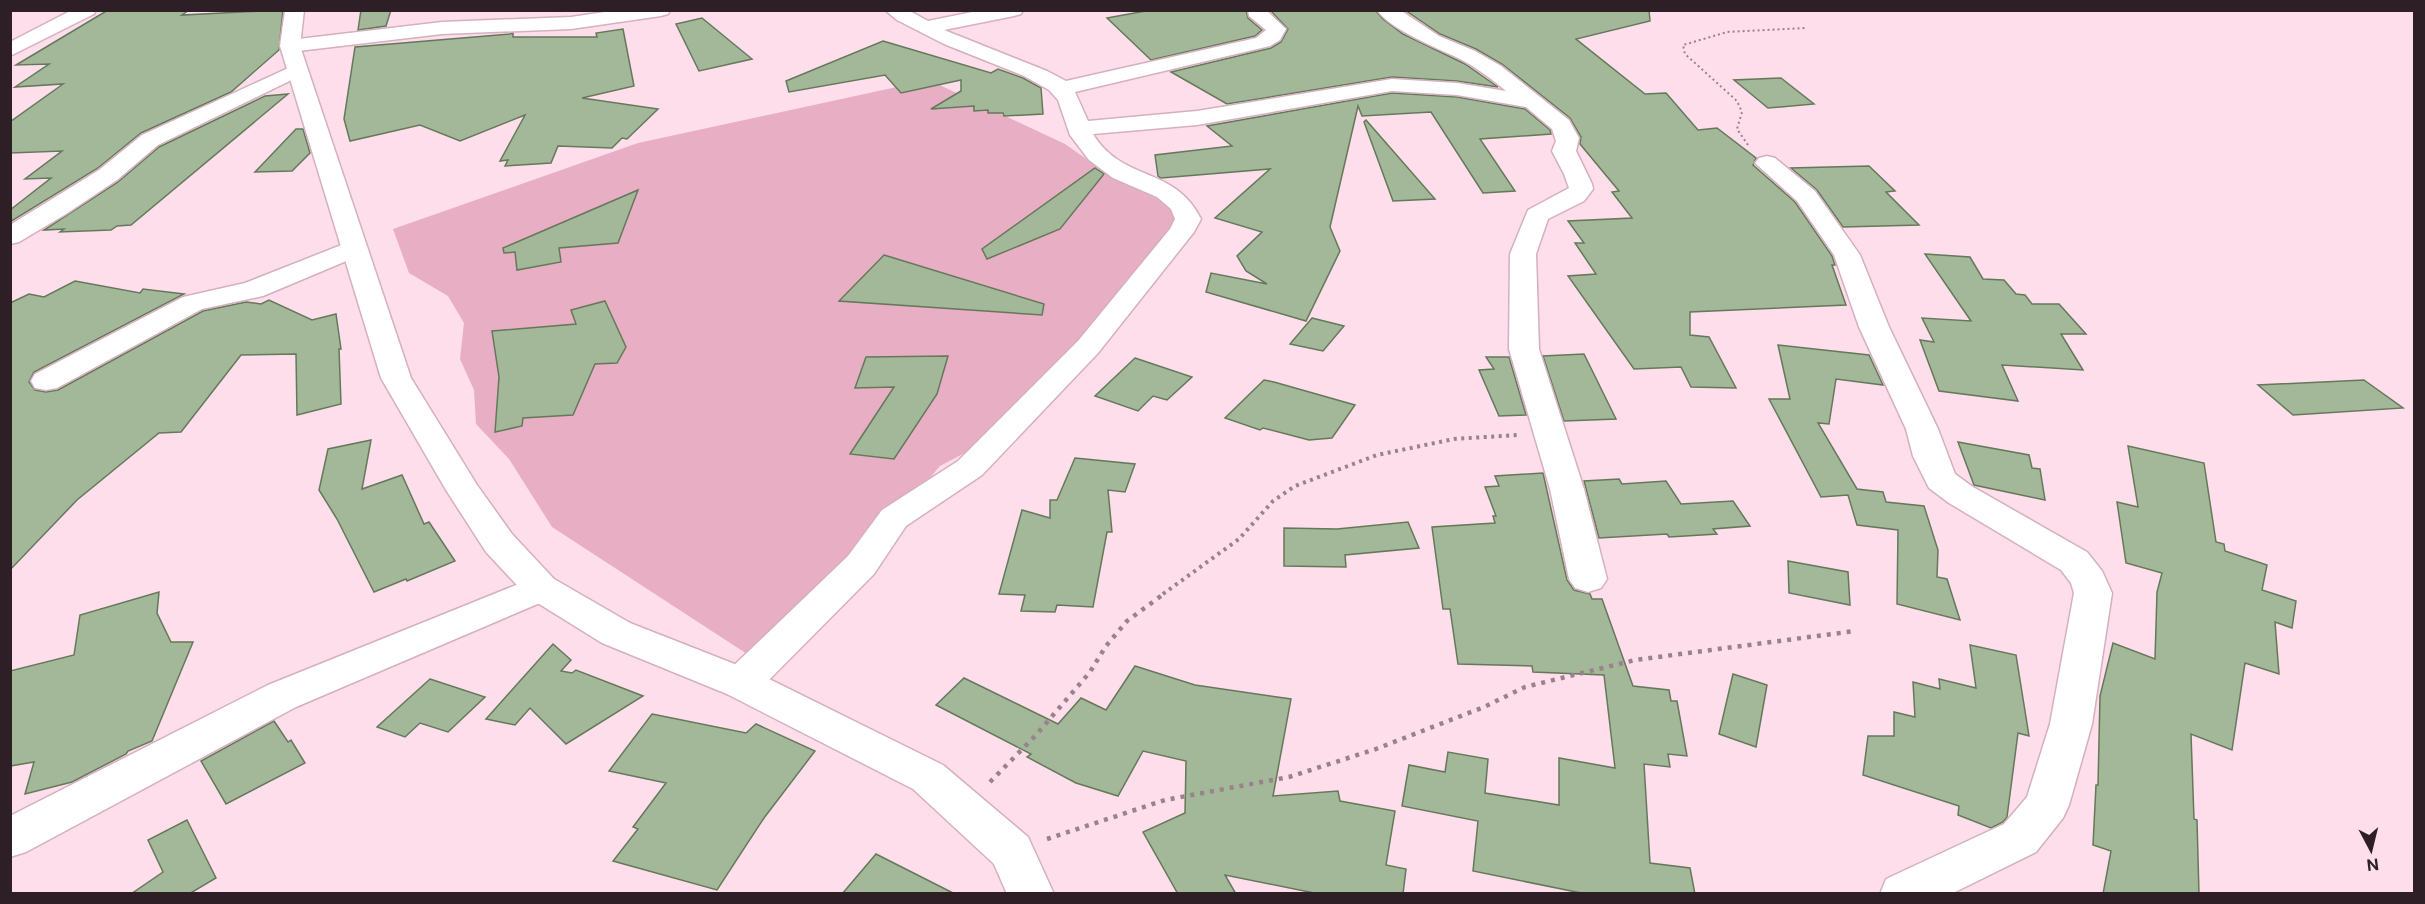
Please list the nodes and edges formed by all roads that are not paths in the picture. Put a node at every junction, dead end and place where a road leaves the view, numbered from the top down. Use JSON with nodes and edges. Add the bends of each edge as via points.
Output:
{"nodes":[{"id":1,"x":87,"y":10,"type":"edge"},
{"id":2,"x":295,"y":10,"type":"edge"},
{"id":3,"x":661,"y":10,"type":"edge"},
{"id":4,"x":894,"y":10,"type":"edge"},
{"id":5,"x":1014,"y":10,"type":"edge"},
{"id":6,"x":1386,"y":10,"type":"edge"},
{"id":7,"x":1256,"y":12,"type":"dead end"},
{"id":8,"x":928,"y":27,"type":"junction"},
{"id":9,"x":10,"y":50,"type":"edge"},
{"id":10,"x":293,"y":58,"type":"junction"},
{"id":11,"x":1061,"y":89,"type":"junction"},
{"id":12,"x":1532,"y":102,"type":"junction"},
{"id":13,"x":1079,"y":129,"type":"junction"},
{"id":14,"x":1767,"y":163,"type":"road end"},
{"id":15,"x":10,"y":236,"type":"edge"},
{"id":16,"x":354,"y":248,"type":"junction"},
{"id":17,"x":46,"y":381,"type":"dead end"},
{"id":18,"x":1588,"y":579,"type":"dead end"},
{"id":19,"x":542,"y":588,"type":"junction"},
{"id":20,"x":741,"y":683,"type":"junction"},
{"id":21,"x":10,"y":838,"type":"edge"},
{"id":22,"x":1031,"y":894,"type":"edge"},
{"id":23,"x":1903,"y":894,"type":"edge"}],
"edges":[{"from":1,"to":9,"type":"street"},
{"from":2,"to":10,"type":"street"},
{"from":3,"to":10,"type":"street","via":[[571,23],[442,28]]},
{"from":4,"to":8,"type":"street"},
{"from":5,"to":8,"type":"street"},
{"from":6,"to":12,"type":"street","via":[[1432,40],[1494,70]]},
{"from":7,"to":11,"type":"street","via":[[1276,30],[1263,42]]},
{"from":8,"to":11,"type":"street","via":[[958,44],[1026,69]]},
{"from":10,"to":15,"type":"street","via":[[150,140],[108,175]]},
{"from":10,"to":16,"type":"street"},
{"from":11,"to":13,"type":"street","via":[[1070,98]]},
{"from":12,"to":13,"type":"street","via":[[1457,89],[1392,86],[1197,118]]},
{"from":12,"to":18,"type":"street","via":[[1561,125],[1567,135],[1564,151],[1581,179],[1581,189],[1575,196],[1537,215],[1523,254],[1524,349],[1576,523]]},
{"from":13,"to":20,"type":"street","via":[[1091,150],[1112,168],[1153,184],[1184,206],[1188,219],[1181,232],[1088,347],[970,468],[894,518],[861,565]]},
{"from":14,"to":23,"type":"street","via":[[1806,196],[1847,255],[1941,480],[2074,561],[2090,580],[2093,593],[2071,724],[2047,805],[2020,838]]},
{"from":16,"to":17,"type":"street","via":[[253,290],[194,303]]},
{"from":16,"to":19,"type":"street","via":[[396,378],[500,543]]},
{"from":19,"to":20,"type":"street","via":[[616,633]]},
{"from":19,"to":21,"type":"street","via":[[282,696]]},
{"from":20,"to":22,"type":"street","via":[[928,777],[1012,851]]}]}
